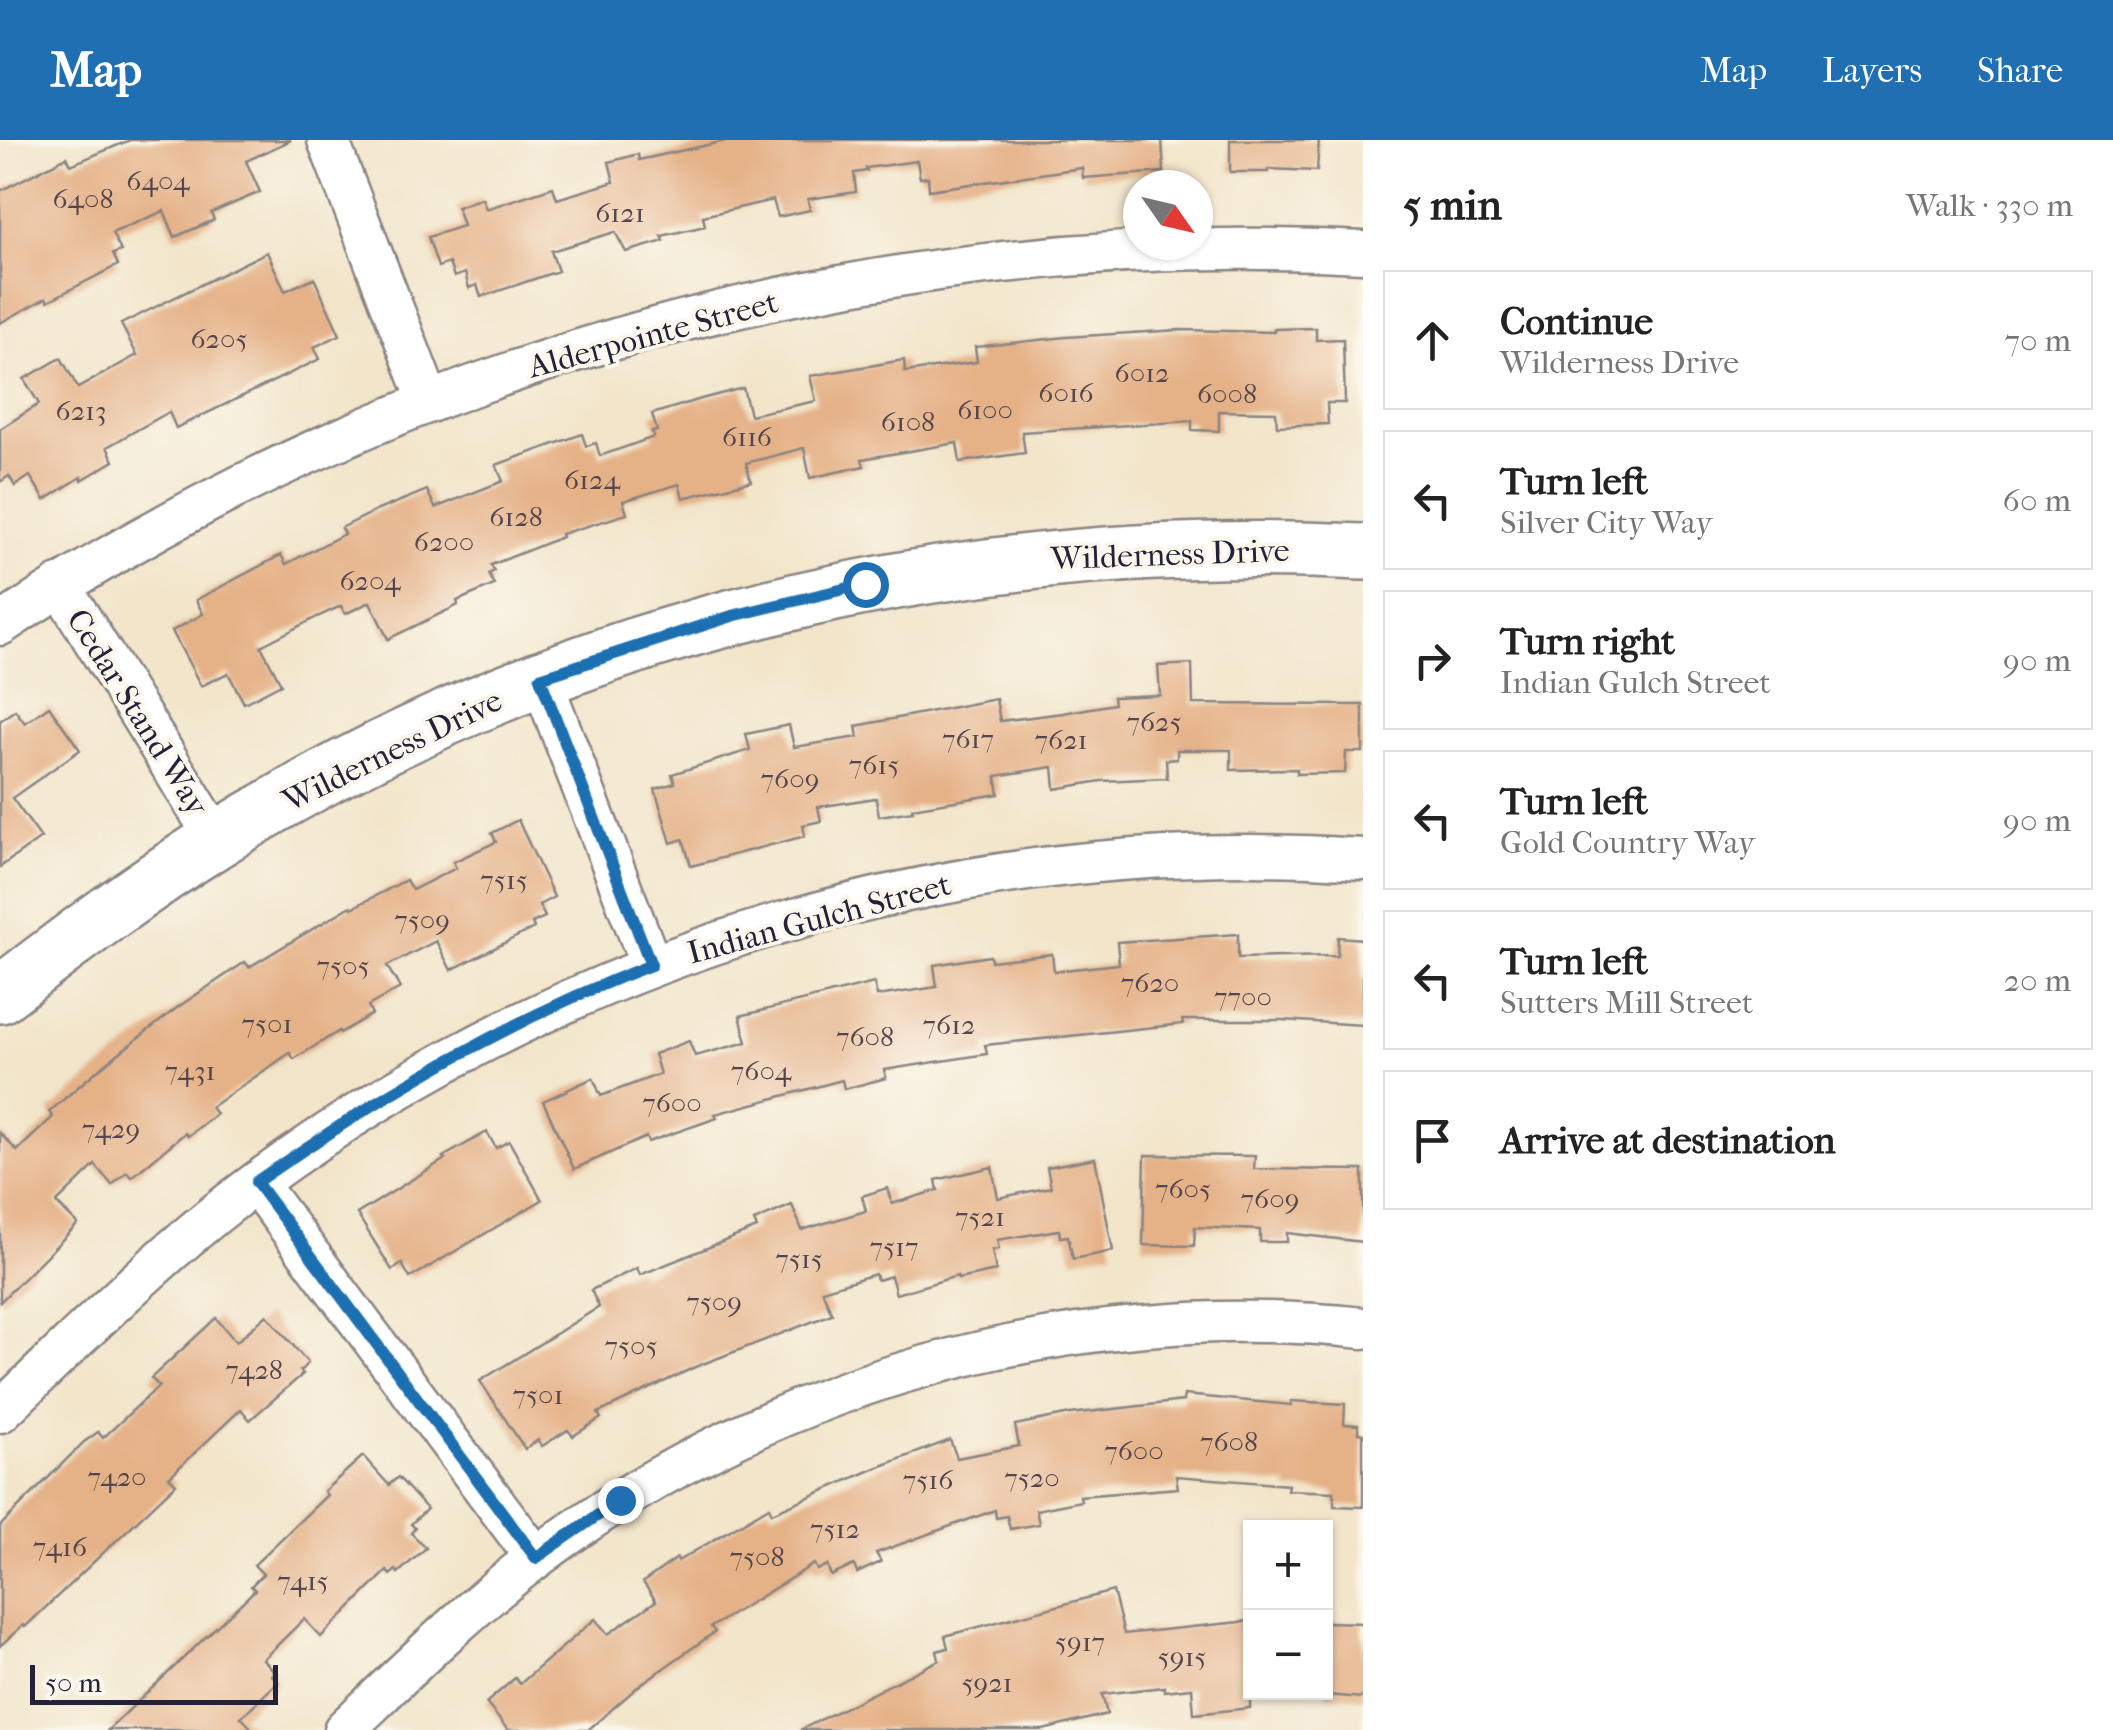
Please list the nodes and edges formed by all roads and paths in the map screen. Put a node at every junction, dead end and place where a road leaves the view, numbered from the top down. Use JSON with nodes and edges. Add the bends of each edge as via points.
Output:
{"nodes":[{"id":1,"x":328,"y":140,"type":"edge"},
{"id":2,"x":1363,"y":252,"type":"edge"},
{"id":3,"x":429,"y":402,"type":"junction"},
{"id":4,"x":1363,"y":552,"type":"edge"},
{"id":5,"x":60,"y":585,"type":"junction"},
{"id":6,"x":0,"y":625,"type":"edge"},
{"id":7,"x":540,"y":678,"type":"junction"},
{"id":8,"x":216,"y":840,"type":"junction"},
{"id":9,"x":1363,"y":859,"type":"edge"},
{"id":10,"x":651,"y":965,"type":"junction"},
{"id":11,"x":0,"y":995,"type":"edge"},
{"id":12,"x":256,"y":1182,"type":"junction"},
{"id":13,"x":1363,"y":1328,"type":"edge"},
{"id":14,"x":0,"y":1412,"type":"edge"},
{"id":15,"x":536,"y":1558,"type":"junction"},
{"id":16,"x":344,"y":1730,"type":"edge"}],
"edges":[{"from":1,"to":3,"type":"street"},
{"from":2,"to":3,"type":"street","name":"Alderpointe Street","via":[[1152,250],[995,262],[839,286],[571,352]]},
{"from":3,"to":5,"type":"street","name":"Alderpointe Street","via":[[213,499]]},
{"from":4,"to":7,"type":"street","name":"Wilderness Drive","via":[[1136,550],[1000,563],[865,584],[732,616]]},
{"from":5,"to":6,"type":"street","name":"Alderpointe Street"},
{"from":5,"to":8,"type":"street","name":"Cedar Stand Way"},
{"from":7,"to":8,"type":"street","name":"Wilderness Drive","via":[[347,766]]},
{"from":7,"to":10,"type":"street"},
{"from":8,"to":11,"type":"street","name":"Wilderness Drive"},
{"from":9,"to":10,"type":"street","name":"Indian Gulch Street","via":[[1208,854],[978,876],[791,918]]},
{"from":10,"to":12,"type":"street","name":"Indian Gulch Street","via":[[442,1063]]},
{"from":12,"to":14,"type":"street","name":"Indian Gulch Street","via":[[128,1290]]},
{"from":12,"to":15,"type":"street"},
{"from":13,"to":15,"type":"street","via":[[1228,1322],[1125,1328],[942,1361],[843,1392],[736,1438],[620,1500]]},
{"from":15,"to":16,"type":"street"}]}
